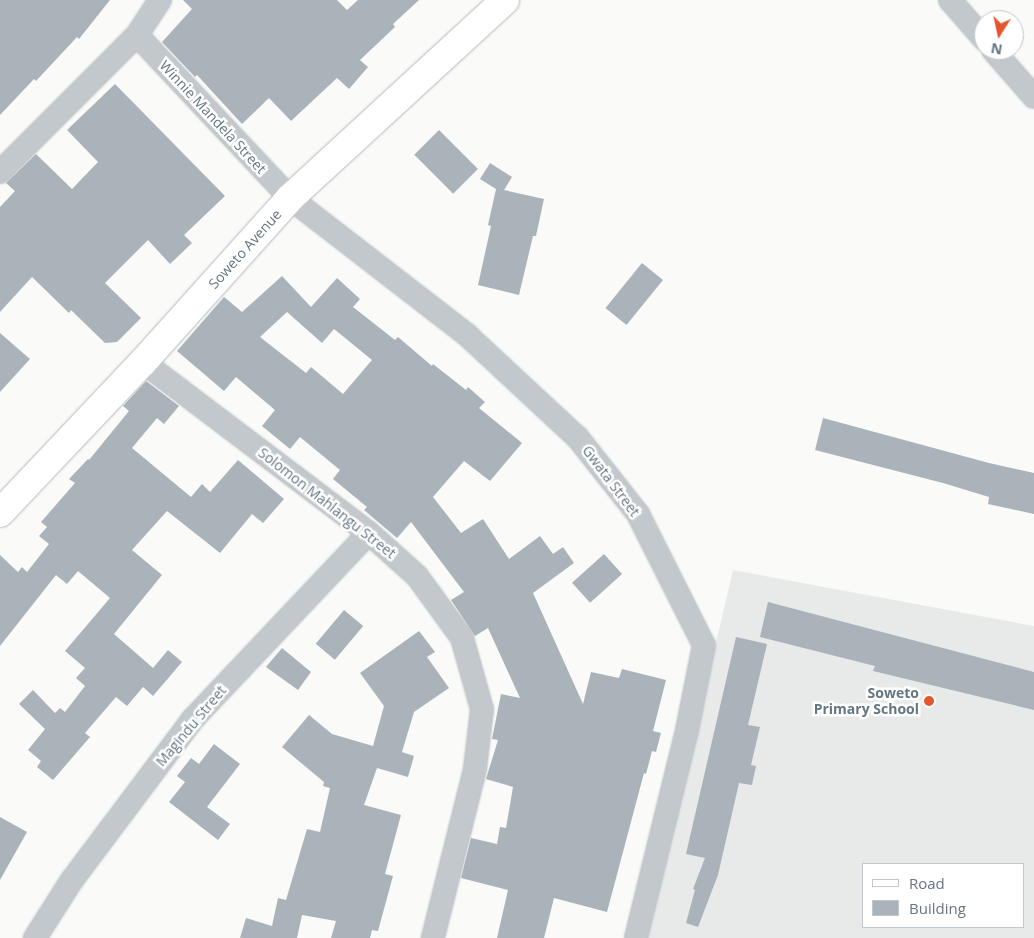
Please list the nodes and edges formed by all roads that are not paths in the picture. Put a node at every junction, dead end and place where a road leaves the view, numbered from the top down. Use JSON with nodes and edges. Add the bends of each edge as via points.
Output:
{"nodes":[{"id":1,"x":160,"y":0,"type":"edge"},
{"id":2,"x":505,"y":0,"type":"edge"},
{"id":3,"x":950,"y":0,"type":"edge"},
{"id":4,"x":974,"y":28,"type":"edge"},
{"id":5,"x":137,"y":35,"type":"junction"},
{"id":6,"x":1002,"y":60,"type":"edge"},
{"id":7,"x":1034,"y":97,"type":"edge"},
{"id":8,"x":0,"y":172,"type":"edge"},
{"id":9,"x":290,"y":198,"type":"junction"},
{"id":10,"x":143,"y":362,"type":"junction"},
{"id":11,"x":0,"y":513,"type":"edge"},
{"id":12,"x":369,"y":533,"type":"junction"},
{"id":13,"x":35,"y":938,"type":"edge"},
{"id":14,"x":433,"y":938,"type":"edge"},
{"id":15,"x":636,"y":938,"type":"edge"}],
"edges":[{"from":1,"to":5,"type":"street"},
{"from":2,"to":9,"type":"street","name":"Soweto Avenue"},
{"from":3,"to":4,"type":"street"},
{"from":5,"to":8,"type":"street"},
{"from":5,"to":9,"type":"street","name":"Winnie Mandela Street"},
{"from":6,"to":7,"type":"street"},
{"from":9,"to":10,"type":"street","name":"Soweto Avenue"},
{"from":9,"to":15,"type":"street","name":"Gwata Street","via":[[467,335],[578,438],[638,514],[704,645],[687,730]]},
{"from":10,"to":11,"type":"street","name":"Soweto Avenue"},
{"from":10,"to":12,"type":"street","name":"Solomon Mahlangu Street"},
{"from":12,"to":13,"type":"street","name":"Magindu Street","via":[[192,720],[72,880]]},
{"from":12,"to":14,"type":"street","name":"Solomon Mahlangu Street","via":[[416,576],[462,638],[482,709],[475,769]]}]}
